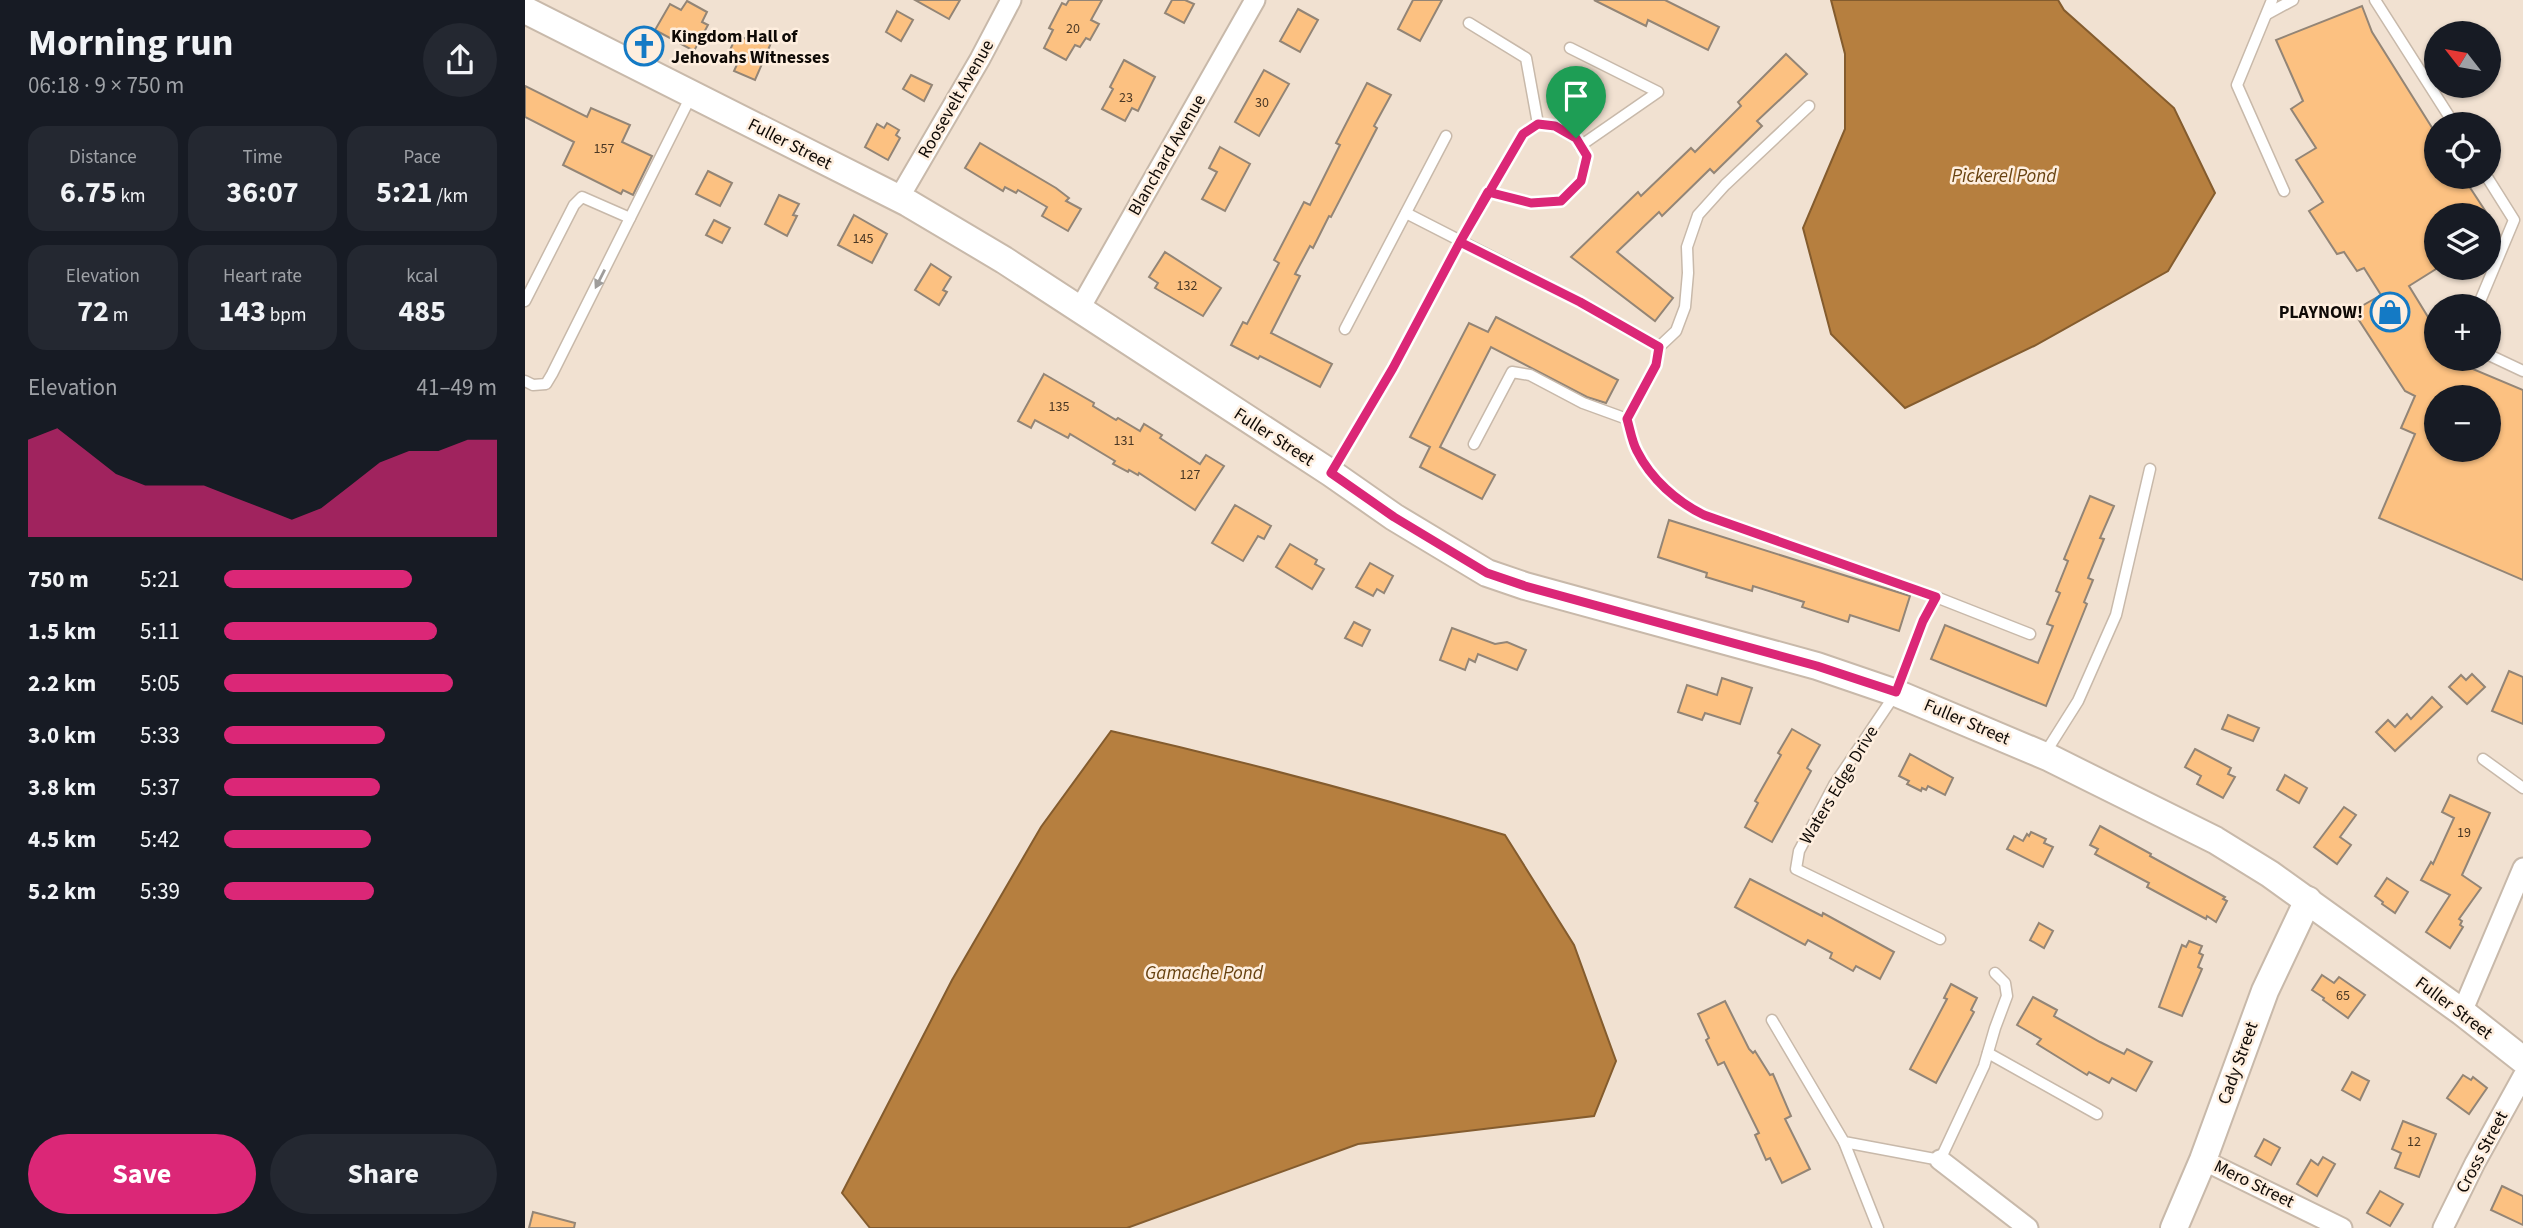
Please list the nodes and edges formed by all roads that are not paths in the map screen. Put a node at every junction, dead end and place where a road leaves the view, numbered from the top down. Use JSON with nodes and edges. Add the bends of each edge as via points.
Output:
{"nodes":[{"id":1,"x":1011,"y":0,"type":"edge"},
{"id":2,"x":1255,"y":0,"type":"edge"},
{"id":3,"x":2272,"y":0,"type":"edge"},
{"id":4,"x":2293,"y":0,"type":"edge"},
{"id":5,"x":2375,"y":0,"type":"edge"},
{"id":6,"x":525,"y":10,"type":"edge"},
{"id":7,"x":2267,"y":14,"type":"junction"},
{"id":8,"x":1469,"y":23,"type":"dead end"},
{"id":9,"x":1570,"y":48,"type":"dead end"},
{"id":10,"x":692,"y":93,"type":"junction"},
{"id":11,"x":1809,"y":106,"type":"dead end"},
{"id":12,"x":2446,"y":112,"type":"edge"},
{"id":13,"x":1538,"y":124,"type":"junction"},
{"id":14,"x":1446,"y":136,"type":"dead end"},
{"id":15,"x":1580,"y":146,"type":"junction"},
{"id":16,"x":2495,"y":189,"type":"edge"},
{"id":17,"x":2284,"y":191,"type":"dead end"},
{"id":18,"x":1488,"y":192,"type":"junction"},
{"id":19,"x":899,"y":198,"type":"junction"},
{"id":20,"x":1406,"y":213,"type":"junction"},
{"id":21,"x":630,"y":218,"type":"junction"},
{"id":22,"x":1460,"y":242,"type":"junction"},
{"id":23,"x":2483,"y":294,"type":"edge"},
{"id":24,"x":525,"y":301,"type":"edge"},
{"id":25,"x":1079,"y":310,"type":"junction"},
{"id":26,"x":1345,"y":330,"type":"dead end"},
{"id":27,"x":1659,"y":347,"type":"junction"},
{"id":28,"x":2501,"y":361,"type":"edge"},
{"id":29,"x":2523,"y":371,"type":"edge"},
{"id":30,"x":525,"y":381,"type":"edge"},
{"id":31,"x":1627,"y":419,"type":"junction"},
{"id":32,"x":1474,"y":444,"type":"dead end"},
{"id":33,"x":2150,"y":469,"type":"dead end"},
{"id":34,"x":1331,"y":473,"type":"junction"},
{"id":35,"x":1936,"y":597,"type":"junction"},
{"id":36,"x":2030,"y":634,"type":"dead end"},
{"id":37,"x":1896,"y":692,"type":"junction"},
{"id":38,"x":2044,"y":755,"type":"junction"},
{"id":39,"x":2483,"y":760,"type":"dead end"},
{"id":40,"x":2523,"y":788,"type":"edge"},
{"id":41,"x":2523,"y":868,"type":"edge"},
{"id":42,"x":2308,"y":900,"type":"junction"},
{"id":43,"x":1940,"y":939,"type":"dead end"},
{"id":44,"x":1995,"y":973,"type":"dead end"},
{"id":45,"x":2462,"y":1012,"type":"junction"},
{"id":46,"x":1772,"y":1020,"type":"dead end"},
{"id":47,"x":1988,"y":1053,"type":"junction"},
{"id":48,"x":2523,"y":1060,"type":"edge"},
{"id":49,"x":2523,"y":1076,"type":"edge"},
{"id":50,"x":2097,"y":1114,"type":"dead end"},
{"id":51,"x":1844,"y":1142,"type":"junction"},
{"id":52,"x":1940,"y":1160,"type":"junction"},
{"id":53,"x":2203,"y":1160,"type":"junction"},
{"id":54,"x":1878,"y":1228,"type":"edge"},
{"id":55,"x":2028,"y":1228,"type":"edge"},
{"id":56,"x":2174,"y":1228,"type":"edge"},
{"id":57,"x":2342,"y":1228,"type":"edge"},
{"id":58,"x":2443,"y":1228,"type":"edge"}],
"edges":[{"from":1,"to":19,"type":"street","name":"Roosevelt Avenue"},
{"from":2,"to":25,"type":"street","name":"Blanchard Avenue"},
{"from":3,"to":7,"type":"lane"},
{"from":4,"to":7,"type":"lane"},
{"from":5,"to":12,"type":"lane"},
{"from":6,"to":10,"type":"street","name":"Fuller Street"},
{"from":7,"to":17,"type":"lane","via":[[2237,85]]},
{"from":8,"to":13,"type":"lane","via":[[1526,58]]},
{"from":9,"to":15,"type":"lane","via":[[1658,92]]},
{"from":10,"to":19,"type":"street","name":"Fuller Street"},
{"from":10,"to":21,"type":"lane"},
{"from":11,"to":27,"type":"lane","via":[[1698,215],[1687,247],[1685,307],[1676,331]]},
{"from":13,"to":15,"type":"lane","via":[[1555,126],[1576,138]]},
{"from":13,"to":18,"type":"lane","via":[[1523,134]]},
{"from":14,"to":20,"type":"lane"},
{"from":15,"to":18,"type":"lane","via":[[1587,156],[1581,181],[1561,201],[1531,203]]},
{"from":16,"to":23,"type":"lane","via":[[2514,220]]},
{"from":18,"to":22,"type":"lane"},
{"from":19,"to":25,"type":"street","name":"Fuller Street"},
{"from":20,"to":22,"type":"lane"},
{"from":20,"to":26,"type":"lane"},
{"from":21,"to":24,"type":"lane","via":[[582,197]]},
{"from":21,"to":30,"type":"lane","one_way":true,"via":[[546,384]]},
{"from":22,"to":27,"type":"lane"},
{"from":22,"to":34,"type":"lane"},
{"from":25,"to":34,"type":"street","name":"Fuller Street"},
{"from":27,"to":31,"type":"lane","via":[[1656,365]]},
{"from":28,"to":29,"type":"lane"},
{"from":31,"to":32,"type":"lane","via":[[1583,403],[1530,375],[1512,372]]},
{"from":31,"to":35,"type":"lane","via":[[1637,451],[1661,484],[1685,506]]},
{"from":33,"to":38,"type":"lane","via":[[2116,615],[2078,701]]},
{"from":34,"to":37,"type":"street","name":"Fuller Street","via":[[1487,573]]},
{"from":35,"to":36,"type":"lane"},
{"from":35,"to":37,"type":"lane","name":"Waters Edge Drive"},
{"from":37,"to":38,"type":"street","name":"Fuller Street"},
{"from":37,"to":43,"type":"lane","name":"Waters Edge Drive","via":[[1834,785],[1800,851],[1796,869]]},
{"from":38,"to":42,"type":"street","name":"Fuller Street","via":[[2215,839]]},
{"from":39,"to":40,"type":"lane"},
{"from":41,"to":45,"type":"street"},
{"from":42,"to":45,"type":"street","name":"Fuller Street"},
{"from":42,"to":53,"type":"street","name":"Cady Street","via":[[2265,991]]},
{"from":44,"to":47,"type":"lane","via":[[2005,983],[2007,996]]},
{"from":45,"to":48,"type":"street","name":"Fuller Street"},
{"from":46,"to":51,"type":"lane"},
{"from":47,"to":50,"type":"lane"},
{"from":47,"to":52,"type":"lane"},
{"from":49,"to":58,"type":"street","name":"Cross Street"},
{"from":51,"to":52,"type":"lane"},
{"from":51,"to":54,"type":"lane"},
{"from":52,"to":55,"type":"street"},
{"from":53,"to":56,"type":"street","name":"Cady Street"},
{"from":53,"to":57,"type":"street","name":"Mero Street"}]}
